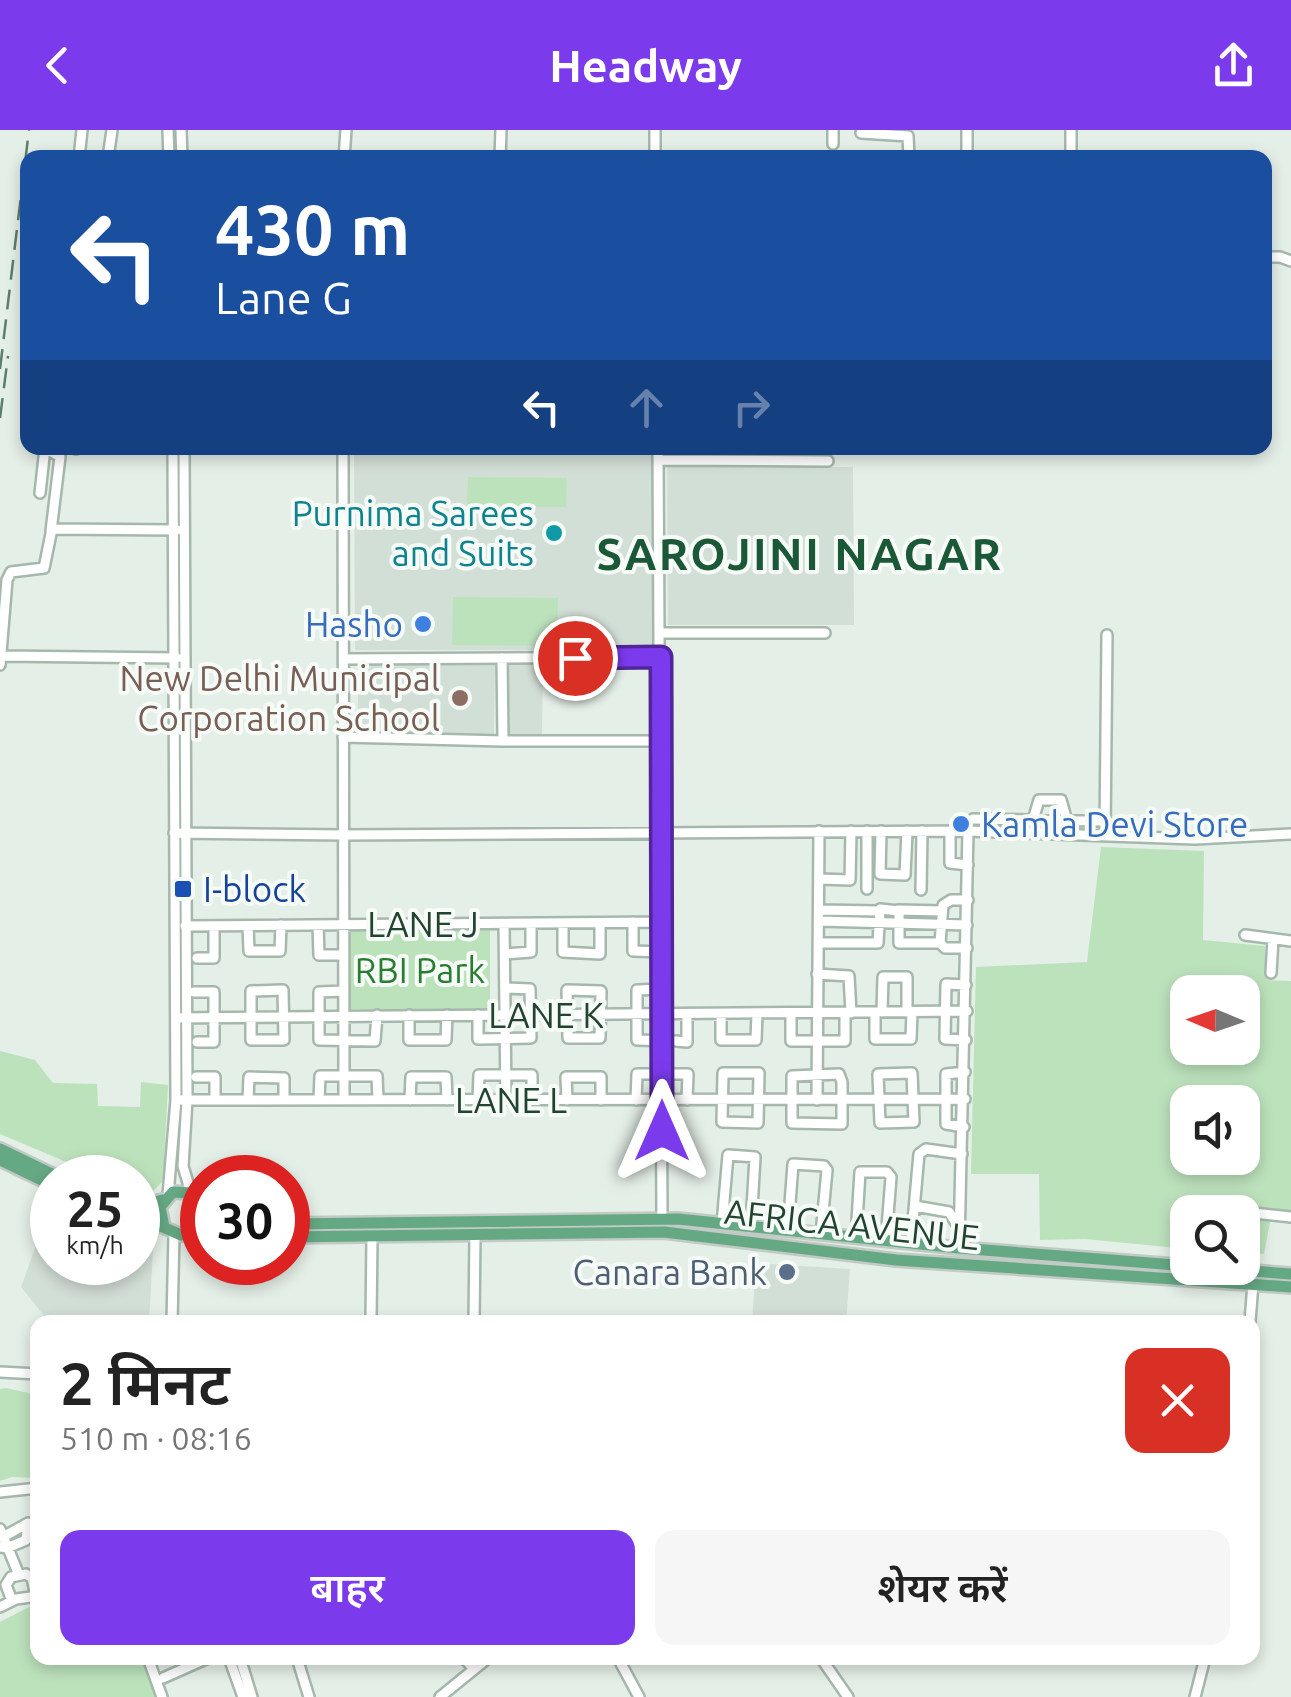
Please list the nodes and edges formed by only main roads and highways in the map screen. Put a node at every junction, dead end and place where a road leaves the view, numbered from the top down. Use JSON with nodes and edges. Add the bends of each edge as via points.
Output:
{"nodes":[{"id":1,"x":0,"y":1149,"type":"edge"},
{"id":2,"x":0,"y":1160,"type":"edge"},
{"id":3,"x":30,"y":1164,"type":"edge"},
{"id":4,"x":30,"y":1174,"type":"edge"},
{"id":5,"x":180,"y":1191,"type":"edge"},
{"id":6,"x":165,"y":1197,"type":"junction"},
{"id":7,"x":160,"y":1199,"type":"edge"},
{"id":8,"x":310,"y":1224,"type":"edge"},
{"id":9,"x":160,"y":1226,"type":"edge"},
{"id":10,"x":169,"y":1230,"type":"junction"},
{"id":11,"x":180,"y":1231,"type":"edge"},
{"id":12,"x":310,"y":1237,"type":"edge"},
{"id":13,"x":1170,"y":1265,"type":"edge"},
{"id":14,"x":1260,"y":1272,"type":"edge"},
{"id":15,"x":1291,"y":1274,"type":"edge"},
{"id":16,"x":1291,"y":1287,"type":"edge"}],
"edges":[{"from":1,"to":3,"type":"main road"},
{"from":2,"to":4,"type":"main road"},
{"from":5,"to":6,"type":"main road"},
{"from":6,"to":7,"type":"main road"},
{"from":6,"to":10,"type":"main road","via":[[159,1214]]},
{"from":8,"to":13,"type":"main road","name":"AFRICA AVENUE","via":[[662,1219]]},
{"from":9,"to":10,"type":"main road"},
{"from":10,"to":11,"type":"main road"},
{"from":12,"to":16,"type":"main road","name":"AFRICA AVENUE","via":[[664,1232],[896,1260]]},
{"from":14,"to":15,"type":"main road"}]}
